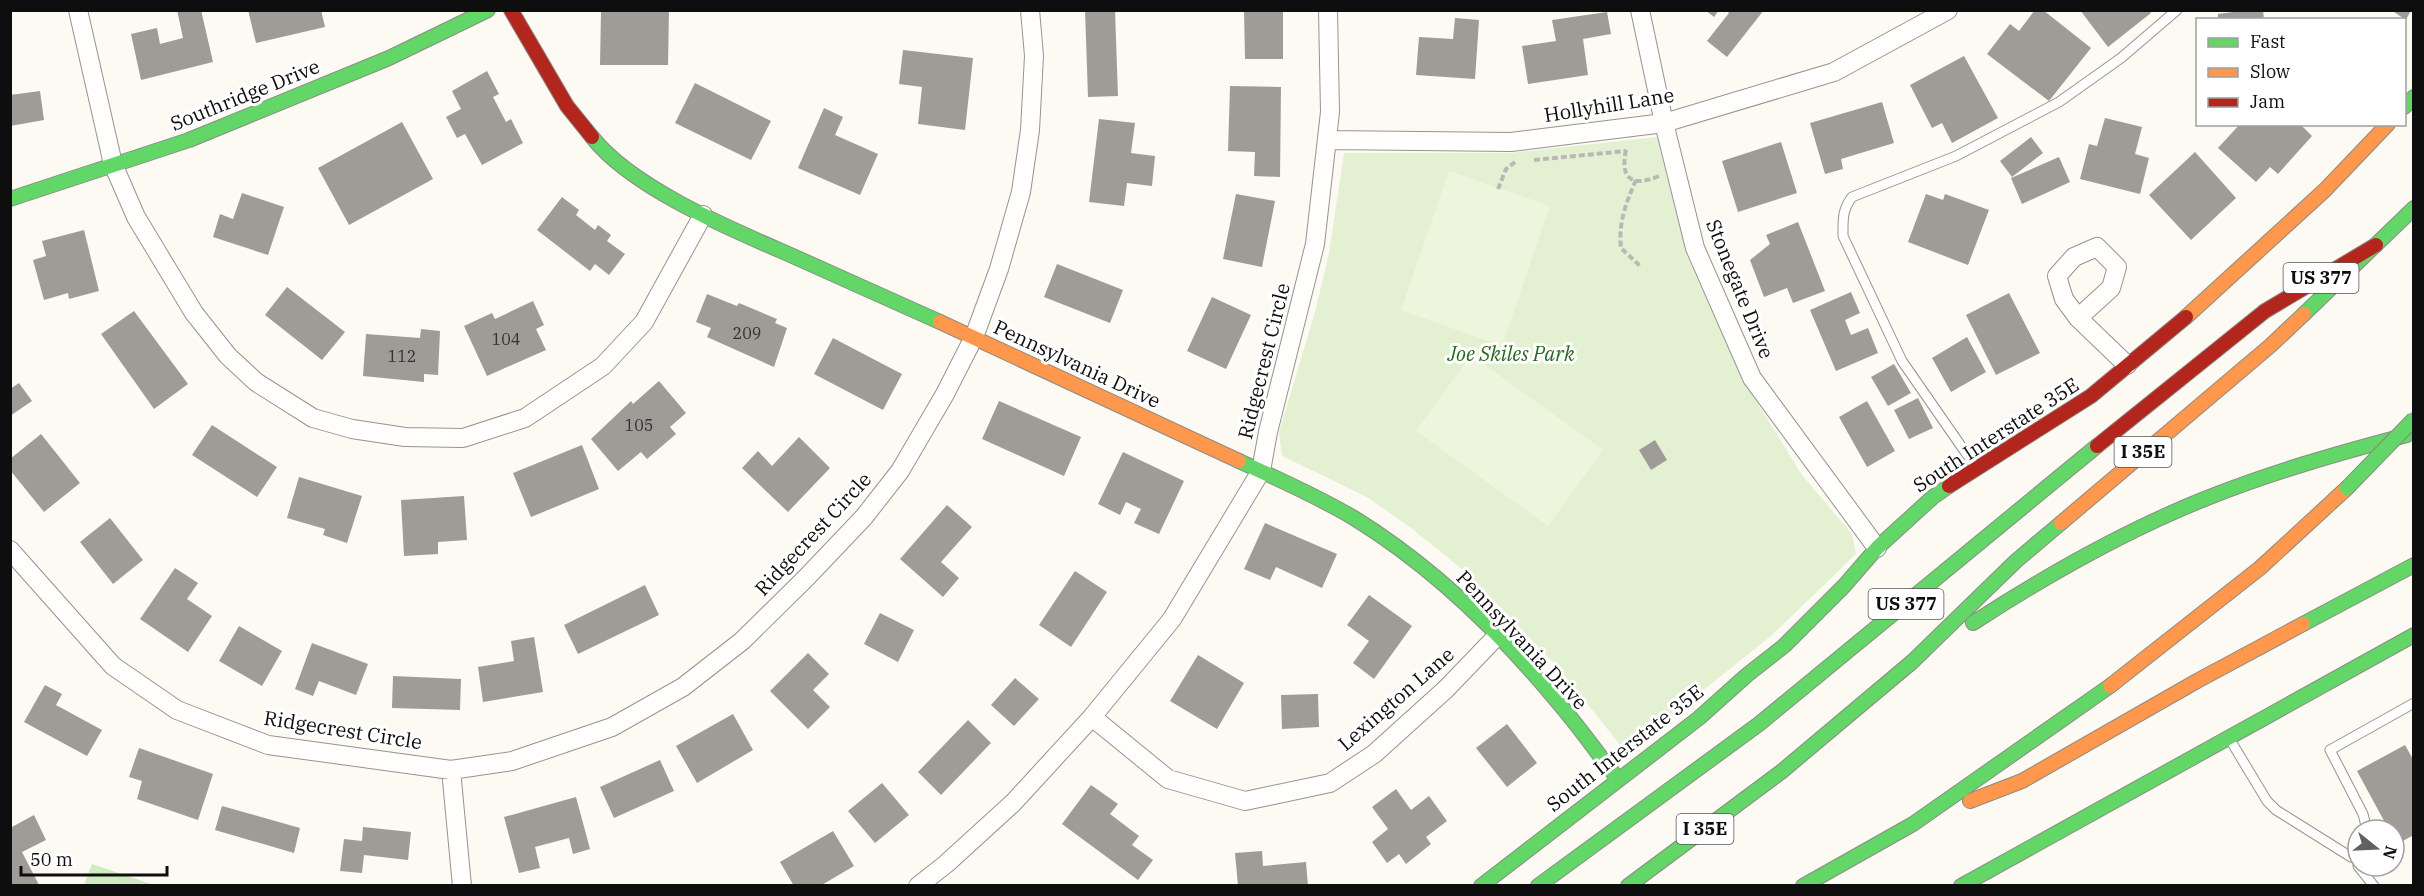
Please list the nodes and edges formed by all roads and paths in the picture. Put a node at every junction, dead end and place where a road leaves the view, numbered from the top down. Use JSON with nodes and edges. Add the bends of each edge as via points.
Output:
{"nodes":[{"id":1,"x":78,"y":10,"type":"edge"},
{"id":2,"x":488,"y":10,"type":"edge"},
{"id":3,"x":511,"y":10,"type":"edge"},
{"id":4,"x":1030,"y":10,"type":"edge"},
{"id":5,"x":1328,"y":10,"type":"edge"},
{"id":6,"x":1640,"y":10,"type":"edge"},
{"id":7,"x":1948,"y":10,"type":"edge"},
{"id":8,"x":2177,"y":10,"type":"edge"},
{"id":9,"x":1664,"y":123,"type":"junction"},
{"id":10,"x":2386,"y":126,"type":"edge"},
{"id":11,"x":1623,"y":128,"type":"junction"},
{"id":12,"x":1328,"y":140,"type":"junction"},
{"id":13,"x":1626,"y":151,"type":"junction"},
{"id":14,"x":113,"y":164,"type":"junction"},
{"id":15,"x":1676,"y":169,"type":"junction"},
{"id":16,"x":1636,"y":180,"type":"junction"},
{"id":17,"x":1498,"y":189,"type":"dead end"},
{"id":18,"x":10,"y":199,"type":"edge"},
{"id":19,"x":2414,"y":207,"type":"edge"},
{"id":20,"x":703,"y":215,"type":"junction"},
{"id":21,"x":2376,"y":245,"type":"junction"},
{"id":22,"x":1640,"y":266,"type":"dead end"},
{"id":23,"x":2078,"y":318,"type":"dead end"},
{"id":24,"x":974,"y":337,"type":"junction"},
{"id":25,"x":2127,"y":365,"type":"junction"},
{"id":26,"x":2414,"y":419,"type":"edge"},
{"id":27,"x":2414,"y":433,"type":"edge"},
{"id":28,"x":1977,"y":469,"type":"junction"},
{"id":29,"x":1261,"y":471,"type":"junction"},
{"id":30,"x":1877,"y":548,"type":"junction"},
{"id":31,"x":10,"y":550,"type":"edge"},
{"id":32,"x":2414,"y":565,"type":"edge"},
{"id":33,"x":2414,"y":635,"type":"edge"},
{"id":34,"x":1497,"y":636,"type":"junction"},
{"id":35,"x":1912,"y":662,"type":"junction"},
{"id":36,"x":2414,"y":703,"type":"edge"},
{"id":37,"x":1092,"y":717,"type":"junction"},
{"id":38,"x":2228,"y":737,"type":"junction"},
{"id":39,"x":451,"y":770,"type":"junction"},
{"id":40,"x":1618,"y":779,"type":"junction"},
{"id":41,"x":2364,"y":818,"type":"edge"},
{"id":42,"x":1913,"y":824,"type":"junction"},
{"id":43,"x":2346,"y":854,"type":"edge"},
{"id":44,"x":462,"y":885,"type":"edge"},
{"id":45,"x":918,"y":885,"type":"edge"},
{"id":46,"x":1481,"y":885,"type":"edge"},
{"id":47,"x":1539,"y":885,"type":"edge"},
{"id":48,"x":1628,"y":885,"type":"edge"},
{"id":49,"x":1803,"y":885,"type":"edge"},
{"id":50,"x":1961,"y":885,"type":"edge"}],
"edges":[{"from":1,"to":14,"type":"street"},
{"from":2,"to":14,"type":"main road","name":"Southridge Drive","via":[[389,58],[189,140]]},
{"from":3,"to":20,"type":"main road","name":"Pennsylvania Drive","via":[[567,106],[596,143],[629,171]]},
{"from":4,"to":24,"type":"street","name":"Ridgecrest Circle","via":[[1034,56],[1030,130],[1021,192]]},
{"from":5,"to":12,"type":"street","name":"Ridgecrest Circle"},
{"from":6,"to":9,"type":"street","name":"Stonegate Drive"},
{"from":7,"to":9,"type":"street","name":"Hollyhill Lane","via":[[1834,72]]},
{"from":8,"to":28,"type":"lane","via":[[2121,58],[2059,102],[1956,156],[1852,197],[1846,206],[1842,217],[1844,236],[1902,362]]},
{"from":9,"to":11,"type":"street","name":"Hollyhill Lane"},
{"from":9,"to":15,"type":"street","name":"Stonegate Drive"},
{"from":10,"to":25,"type":"main road","name":"South Interstate 35E","via":[[2235,274]]},
{"from":11,"to":12,"type":"street","name":"Hollyhill Lane","via":[[1511,142]]},
{"from":11,"to":13,"type":"path"},
{"from":12,"to":29,"type":"street","name":"Ridgecrest Circle","via":[[1315,244]]},
{"from":13,"to":16,"type":"path","via":[[1623,171]]},
{"from":13,"to":17,"type":"path","via":[[1513,162]]},
{"from":14,"to":18,"type":"main road","name":"Southridge Drive"},
{"from":14,"to":20,"type":"street","via":[[136,217],[194,313],[235,363],[256,382],[313,418],[405,437],[463,438],[525,418],[603,366],[644,322]]},
{"from":15,"to":16,"type":"path","via":[[1650,180]]},
{"from":15,"to":30,"type":"street","name":"Stonegate Drive","via":[[1695,248],[1752,378]]},
{"from":16,"to":22,"type":"path","via":[[1623,210],[1619,234],[1621,248]]},
{"from":19,"to":21,"type":"main road","number":"I 35E"},
{"from":20,"to":24,"type":"main road","name":"Pennsylvania Drive"},
{"from":21,"to":35,"type":"main road","number":"I 35E","via":[[2270,346],[2016,561]]},
{"from":21,"to":47,"type":"main road","number":"US 377","via":[[2265,311],[1759,724]]},
{"from":23,"to":25,"type":"street"},
{"from":24,"to":29,"type":"main road","name":"Pennsylvania Drive"},
{"from":24,"to":39,"type":"street","name":"Ridgecrest Circle","via":[[900,471],[864,517],[742,641],[683,687],[612,727],[512,761]]},
{"from":25,"to":28,"type":"main road","name":"South Interstate 35E","via":[[2091,396]]},
{"from":26,"to":42,"type":"main road","bridge":true,"via":[[2347,488],[2260,568],[2148,658]]},
{"from":27,"to":35,"type":"main road","via":[[2274,473],[2145,525],[2038,580]]},
{"from":28,"to":30,"type":"main road","name":"South Interstate 35E","via":[[1933,497]]},
{"from":29,"to":34,"type":"main road","name":"Pennsylvania Drive","via":[[1349,514],[1396,546],[1456,594]]},
{"from":29,"to":37,"type":"street","name":"Ridgecrest Circle","via":[[1172,619]]},
{"from":30,"to":40,"type":"main road","name":"South Interstate 35E","via":[[1784,646],[1699,718]]},
{"from":31,"to":39,"type":"street","name":"Ridgecrest Circle","via":[[113,666],[177,710],[268,745]]},
{"from":32,"to":42,"type":"main road","via":[[2197,681],[2022,781]]},
{"from":33,"to":38,"type":"main road"},
{"from":34,"to":37,"type":"street","name":"Lexington Lane","via":[[1374,754],[1330,783],[1245,801],[1168,779]]},
{"from":34,"to":40,"type":"main road","name":"Pennsylvania Drive","via":[[1548,690]]},
{"from":35,"to":48,"type":"main road","number":"I 35E","via":[[1781,772]]},
{"from":36,"to":41,"type":"lane","via":[[2330,750]]},
{"from":37,"to":45,"type":"street","name":"Ridgecrest Circle","via":[[1013,803]]},
{"from":38,"to":43,"type":"lane","via":[[2267,801]]},
{"from":38,"to":50,"type":"main road"},
{"from":39,"to":44,"type":"street"},
{"from":40,"to":46,"type":"main road","name":"South Interstate 35E"},
{"from":42,"to":49,"type":"main road"}]}
